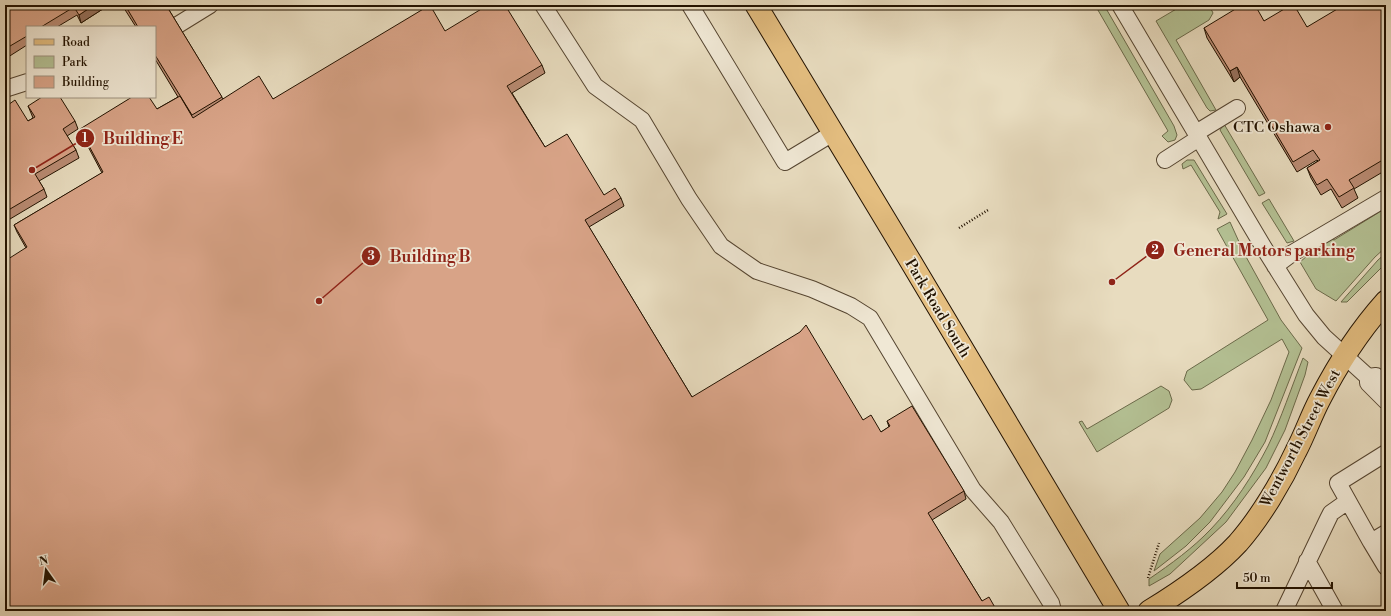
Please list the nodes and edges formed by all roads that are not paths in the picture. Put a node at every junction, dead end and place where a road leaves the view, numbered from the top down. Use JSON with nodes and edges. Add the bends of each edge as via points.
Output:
{"nodes":[{"id":1,"x":210,"y":5,"type":"edge"},
{"id":2,"x":543,"y":5,"type":"edge"},
{"id":3,"x":690,"y":5,"type":"edge"},
{"id":4,"x":756,"y":5,"type":"edge"},
{"id":5,"x":1120,"y":5,"type":"edge"},
{"id":6,"x":176,"y":26,"type":"edge"},
{"id":7,"x":26,"y":82,"type":"edge"},
{"id":8,"x":5,"y":90,"type":"edge"},
{"id":9,"x":1237,"y":108,"type":"dead end"},
{"id":10,"x":833,"y":133,"type":"junction"},
{"id":11,"x":1197,"y":136,"type":"junction"},
{"id":12,"x":1165,"y":160,"type":"dead end"},
{"id":13,"x":1386,"y":198,"type":"edge"},
{"id":14,"x":1275,"y":266,"type":"junction"},
{"id":15,"x":1386,"y":301,"type":"edge"},
{"id":16,"x":1344,"y":356,"type":"junction"},
{"id":17,"x":1368,"y":377,"type":"junction"},
{"id":18,"x":1386,"y":385,"type":"edge"},
{"id":19,"x":1386,"y":401,"type":"edge"},
{"id":20,"x":1386,"y":453,"type":"edge"},
{"id":21,"x":1348,"y":501,"type":"junction"},
{"id":22,"x":1386,"y":533,"type":"edge"},
{"id":23,"x":1371,"y":542,"type":"junction"},
{"id":24,"x":1307,"y":561,"type":"junction"},
{"id":25,"x":1386,"y":567,"type":"edge"},
{"id":26,"x":1053,"y":611,"type":"edge"},
{"id":27,"x":1119,"y":611,"type":"edge"},
{"id":28,"x":1149,"y":611,"type":"edge"},
{"id":29,"x":1284,"y":611,"type":"edge"},
{"id":30,"x":1335,"y":611,"type":"edge"}],
"edges":[{"from":1,"to":6,"type":"lane"},
{"from":2,"to":26,"type":"lane","via":[[595,86],[642,120],[689,200],[721,246],[757,271],[812,289],[851,306],[870,318],[973,490],[1001,522],[1051,603]]},
{"from":3,"to":10,"type":"lane","via":[[785,162]]},
{"from":4,"to":10,"type":"main road","name":"Park Road South"},
{"from":5,"to":11,"type":"lane"},
{"from":7,"to":8,"type":"lane"},
{"from":9,"to":11,"type":"lane"},
{"from":10,"to":27,"type":"main road","name":"Park Road South"},
{"from":11,"to":12,"type":"lane"},
{"from":11,"to":14,"type":"lane"},
{"from":13,"to":14,"type":"lane"},
{"from":14,"to":16,"type":"lane","via":[[1306,315]]},
{"from":15,"to":16,"type":"main road","name":"Wentworth Street West"},
{"from":16,"to":17,"type":"lane"},
{"from":16,"to":28,"type":"main road","name":"Wentworth Street West","via":[[1268,503],[1238,543],[1205,573]]},
{"from":17,"to":18,"type":"lane","via":[[1376,376]]},
{"from":17,"to":19,"type":"lane","via":[[1368,383]]},
{"from":20,"to":21,"type":"lane","via":[[1338,483]]},
{"from":21,"to":23,"type":"lane"},
{"from":21,"to":24,"type":"lane","via":[[1331,514]]},
{"from":22,"to":23,"type":"lane"},
{"from":23,"to":25,"type":"lane"},
{"from":24,"to":29,"type":"lane"},
{"from":24,"to":30,"type":"lane"}]}
